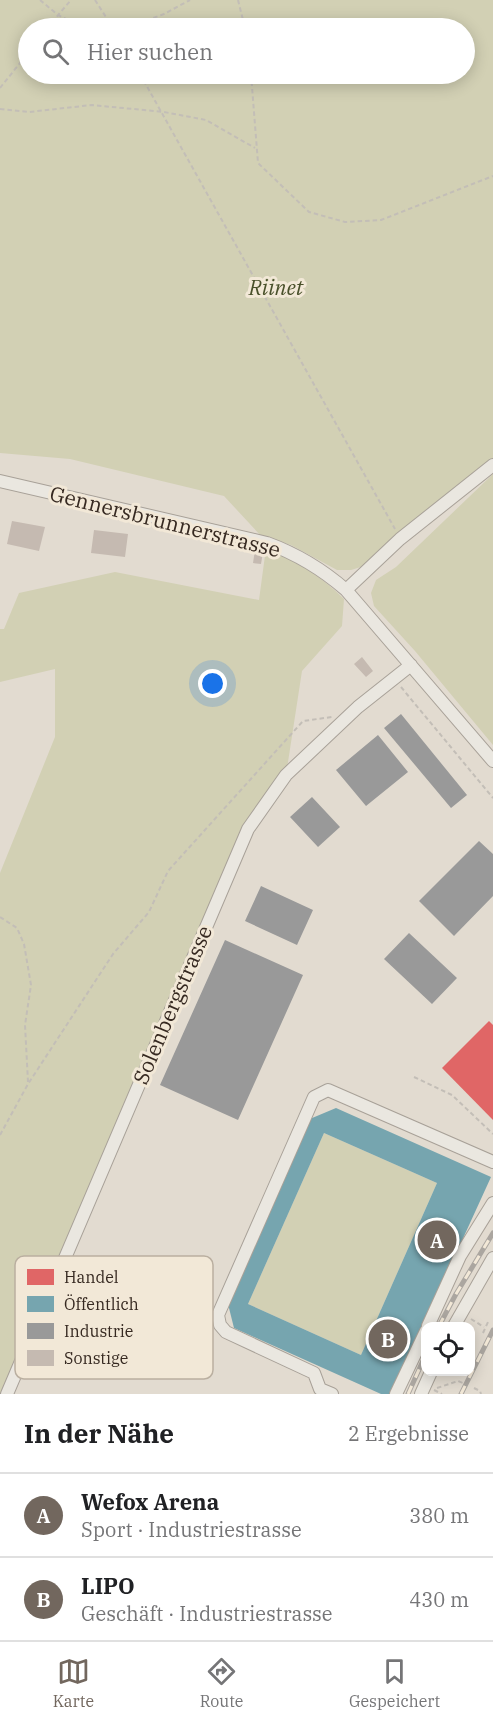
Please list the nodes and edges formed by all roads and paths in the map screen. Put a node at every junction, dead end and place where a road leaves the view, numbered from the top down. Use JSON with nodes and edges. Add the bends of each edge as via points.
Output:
{"nodes":[{"id":1,"x":40,"y":0,"type":"edge"},
{"id":2,"x":71,"y":0,"type":"edge"},
{"id":3,"x":95,"y":0,"type":"edge"},
{"id":4,"x":190,"y":0,"type":"edge"},
{"id":5,"x":238,"y":0,"type":"edge"},
{"id":6,"x":58,"y":15,"type":"junction"},
{"id":7,"x":55,"y":18,"type":"edge"},
{"id":8,"x":64,"y":18,"type":"edge"},
{"id":9,"x":107,"y":18,"type":"edge"},
{"id":10,"x":153,"y":18,"type":"edge"},
{"id":11,"x":242,"y":18,"type":"edge"},
{"id":12,"x":18,"y":66,"type":"edge"},
{"id":13,"x":146,"y":84,"type":"edge"},
{"id":14,"x":252,"y":84,"type":"edge"},
{"id":15,"x":0,"y":88,"type":"edge"},
{"id":16,"x":0,"y":109,"type":"edge"},
{"id":17,"x":164,"y":112,"type":"junction"},
{"id":18,"x":255,"y":148,"type":"junction"},
{"id":19,"x":493,"y":176,"type":"edge"},
{"id":20,"x":493,"y":465,"type":"edge"},
{"id":21,"x":0,"y":481,"type":"edge"},
{"id":22,"x":400,"y":539,"type":"junction"},
{"id":23,"x":346,"y":590,"type":"junction"},
{"id":24,"x":411,"y":665,"type":"junction"},
{"id":25,"x":394,"y":678,"type":"junction"},
{"id":26,"x":350,"y":714,"type":"junction"},
{"id":27,"x":493,"y":761,"type":"edge"},
{"id":28,"x":493,"y":798,"type":"edge"},
{"id":29,"x":0,"y":917,"type":"edge"},
{"id":30,"x":414,"y":1077,"type":"dead end"},
{"id":31,"x":28,"y":1084,"type":"junction"},
{"id":32,"x":493,"y":1134,"type":"edge"},
{"id":33,"x":0,"y":1135,"type":"edge"},
{"id":34,"x":493,"y":1162,"type":"edge"},
{"id":35,"x":493,"y":1203,"type":"edge"},
{"id":36,"x":66,"y":1256,"type":"edge"},
{"id":37,"x":493,"y":1258,"type":"edge"},
{"id":38,"x":470,"y":1318,"type":"dead end"},
{"id":39,"x":430,"y":1322,"type":"edge"},
{"id":40,"x":456,"y":1322,"type":"edge"},
{"id":41,"x":488,"y":1322,"type":"dead end"},
{"id":42,"x":484,"y":1327,"type":"junction"},
{"id":43,"x":483,"y":1333,"type":"dead end"},
{"id":44,"x":421,"y":1342,"type":"edge"},
{"id":45,"x":15,"y":1375,"type":"edge"},
{"id":46,"x":430,"y":1376,"type":"edge"},
{"id":47,"x":463,"y":1383,"type":"dead end"},
{"id":48,"x":438,"y":1387,"type":"dead end"},
{"id":49,"x":474,"y":1388,"type":"dead end"},
{"id":50,"x":436,"y":1391,"type":"dead end"},
{"id":51,"x":7,"y":1394,"type":"edge"},
{"id":52,"x":332,"y":1394,"type":"edge"},
{"id":53,"x":396,"y":1394,"type":"edge"},
{"id":54,"x":421,"y":1394,"type":"edge"},
{"id":55,"x":442,"y":1394,"type":"edge"},
{"id":56,"x":481,"y":1394,"type":"edge"}],
"edges":[{"from":1,"to":6,"type":"path"},
{"from":2,"to":6,"type":"path"},
{"from":3,"to":9,"type":"path"},
{"from":4,"to":10,"type":"path"},
{"from":5,"to":11,"type":"path"},
{"from":6,"to":7,"type":"path"},
{"from":6,"to":8,"type":"path"},
{"from":12,"to":15,"type":"path"},
{"from":13,"to":17,"type":"path"},
{"from":14,"to":18,"type":"path"},
{"from":16,"to":17,"type":"path","via":[[29,112],[92,105]]},
{"from":17,"to":18,"type":"path","via":[[206,120]]},
{"from":17,"to":22,"type":"path"},
{"from":18,"to":19,"type":"path","via":[[258,163],[309,212],[345,222],[381,220]]},
{"from":20,"to":22,"type":"street"},
{"from":21,"to":23,"type":"street","name":"Gennersbrunnerstrasse","via":[[267,543],[300,557]]},
{"from":22,"to":23,"type":"street"},
{"from":23,"to":24,"type":"street","name":"Gennersbrunnerstrasse"},
{"from":24,"to":25,"type":"street","name":"Solenbergstrasse"},
{"from":24,"to":27,"type":"street","name":"Gennersbrunnerstrasse"},
{"from":25,"to":26,"type":"street","name":"Solenbergstrasse"},
{"from":25,"to":28,"type":"path"},
{"from":26,"to":31,"type":"path","via":[[303,721],[168,871],[150,912],[114,954]]},
{"from":26,"to":36,"type":"street","name":"Solenbergstrasse","via":[[286,775],[248,829]]},
{"from":29,"to":31,"type":"path","via":[[17,928],[31,985],[25,1025]]},
{"from":30,"to":32,"type":"path","via":[[452,1095]]},
{"from":31,"to":33,"type":"path"},
{"from":34,"to":52,"type":"street","via":[[328,1090],[314,1097],[218,1316],[226,1332],[314,1373],[320,1389]]},
{"from":35,"to":39,"type":"street","via":[[460,1256]]},
{"from":37,"to":40,"type":"street"},
{"from":38,"to":42,"type":"path"},
{"from":41,"to":42,"type":"path"},
{"from":42,"to":43,"type":"path"},
{"from":44,"to":53,"type":"street"},
{"from":45,"to":51,"type":"street","name":"Solenbergstrasse"},
{"from":46,"to":54,"type":"street"},
{"from":47,"to":48,"type":"path"},
{"from":49,"to":56,"type":"path"},
{"from":50,"to":55,"type":"path"}]}
